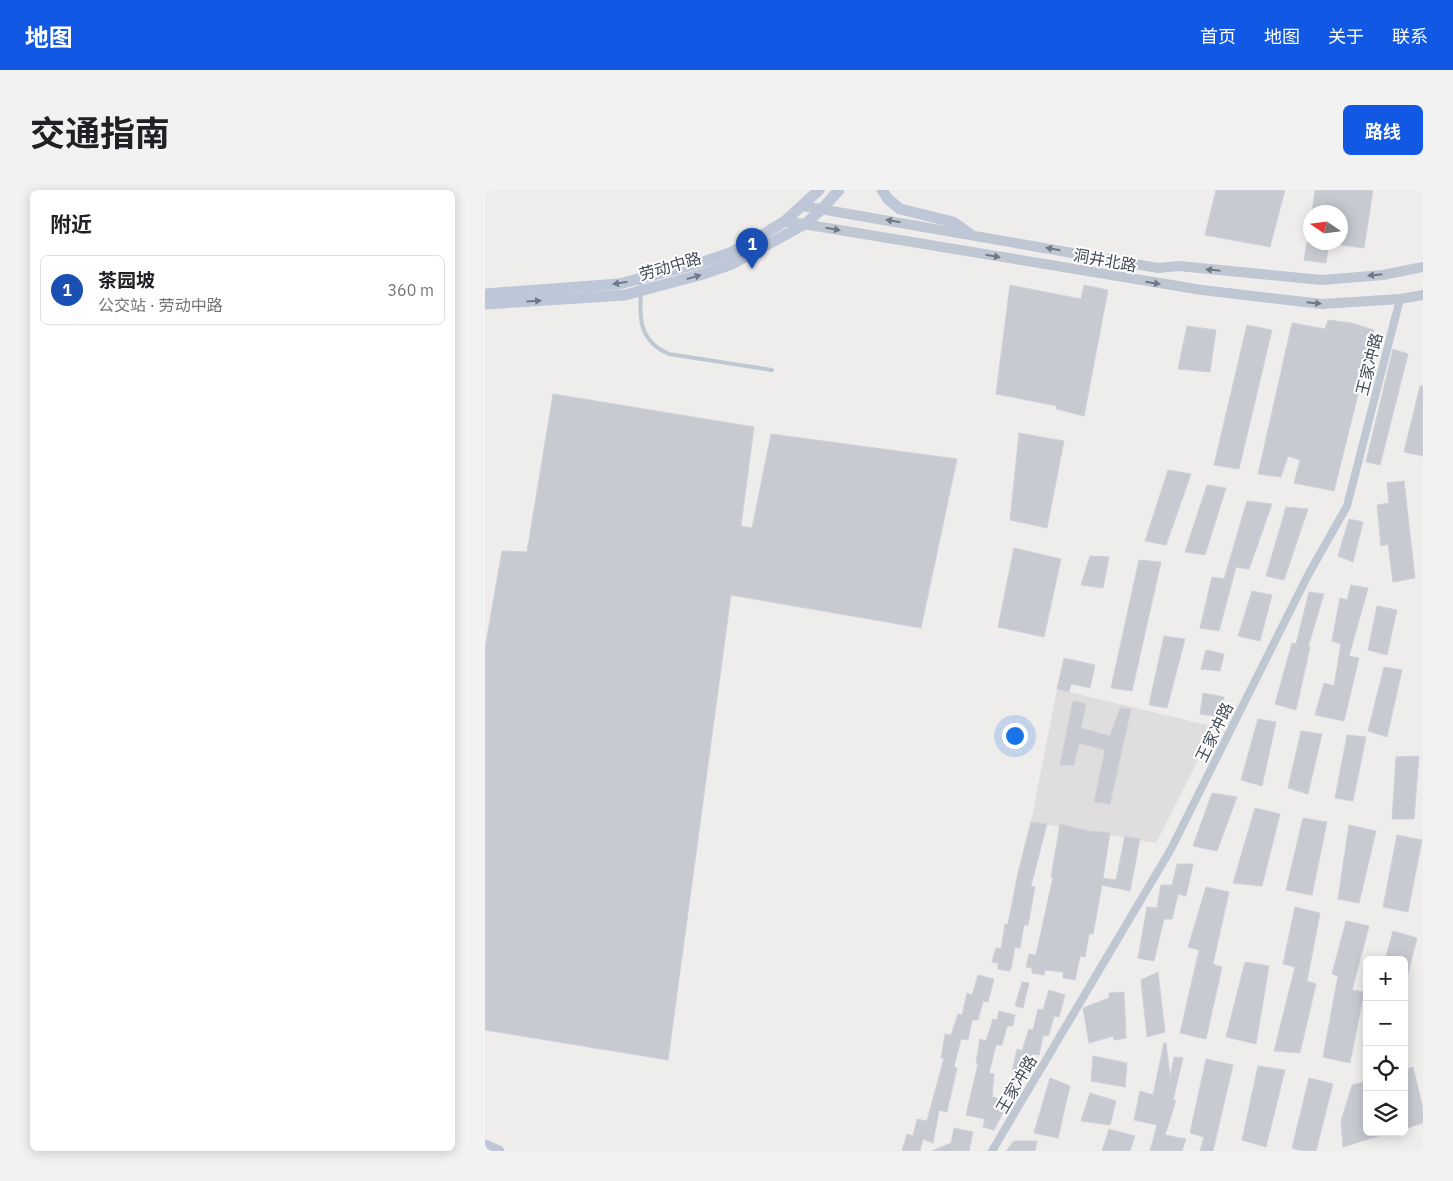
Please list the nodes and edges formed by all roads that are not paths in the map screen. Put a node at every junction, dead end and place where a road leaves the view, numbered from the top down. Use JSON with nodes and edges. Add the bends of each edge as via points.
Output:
{"nodes":[{"id":1,"x":819,"y":190,"type":"edge"},
{"id":2,"x":839,"y":190,"type":"edge"},
{"id":3,"x":882,"y":190,"type":"edge"},
{"id":4,"x":803,"y":206,"type":"junction"},
{"id":5,"x":822,"y":209,"type":"junction"},
{"id":6,"x":785,"y":221,"type":"junction"},
{"id":7,"x":805,"y":224,"type":"junction"},
{"id":8,"x":970,"y":234,"type":"junction"},
{"id":9,"x":1423,"y":267,"type":"edge"},
{"id":10,"x":641,"y":279,"type":"junction"},
{"id":11,"x":641,"y":292,"type":"junction"},
{"id":12,"x":485,"y":294,"type":"edge"},
{"id":13,"x":1423,"y":295,"type":"edge"},
{"id":14,"x":1400,"y":299,"type":"junction"},
{"id":15,"x":485,"y":304,"type":"edge"},
{"id":16,"x":772,"y":370,"type":"dead end"},
{"id":17,"x":485,"y":1145,"type":"edge"},
{"id":18,"x":499,"y":1151,"type":"edge"},
{"id":19,"x":992,"y":1151,"type":"edge"}],
"edges":[{"from":1,"to":4,"type":"main road","name":"劳动中路"},
{"from":2,"to":5,"type":"main road","name":"劳动中路"},
{"from":3,"to":8,"type":"main road","via":[[900,209],[953,222]]},
{"from":4,"to":5,"type":"street","name":"洞井北路"},
{"from":4,"to":6,"type":"main road","name":"劳动中路"},
{"from":5,"to":7,"type":"main road","name":"劳动中路"},
{"from":8,"to":5,"type":"street","name":"洞井北路","one_way":true},
{"from":6,"to":7,"type":"street","name":"洞井北路"},
{"from":6,"to":10,"type":"main road","name":"劳动中路","via":[[730,253]]},
{"from":11,"to":7,"type":"main road","name":"劳动中路","one_way":true,"via":[[732,264]]},
{"from":7,"to":14,"type":"street","name":"洞井北路","one_way":true,"via":[[1202,290],[1322,304]]},
{"from":9,"to":8,"type":"street","name":"洞井北路","one_way":true,"via":[[1383,275],[1322,280],[1179,266],[1158,268]]},
{"from":10,"to":11,"type":"lane"},
{"from":10,"to":12,"type":"main road","name":"劳动中路","one_way":true,"via":[[579,288]]},
{"from":15,"to":11,"type":"main road","name":"劳动中路","one_way":true},
{"from":11,"to":16,"type":"lane","via":[[644,334],[657,349],[669,354]]},
{"from":13,"to":14,"type":"street","name":"洞井北路"},
{"from":14,"to":19,"type":"street","name":"王家冲路","via":[[1347,506],[1308,575],[1171,850]]},
{"from":17,"to":18,"type":"main road"}]}
